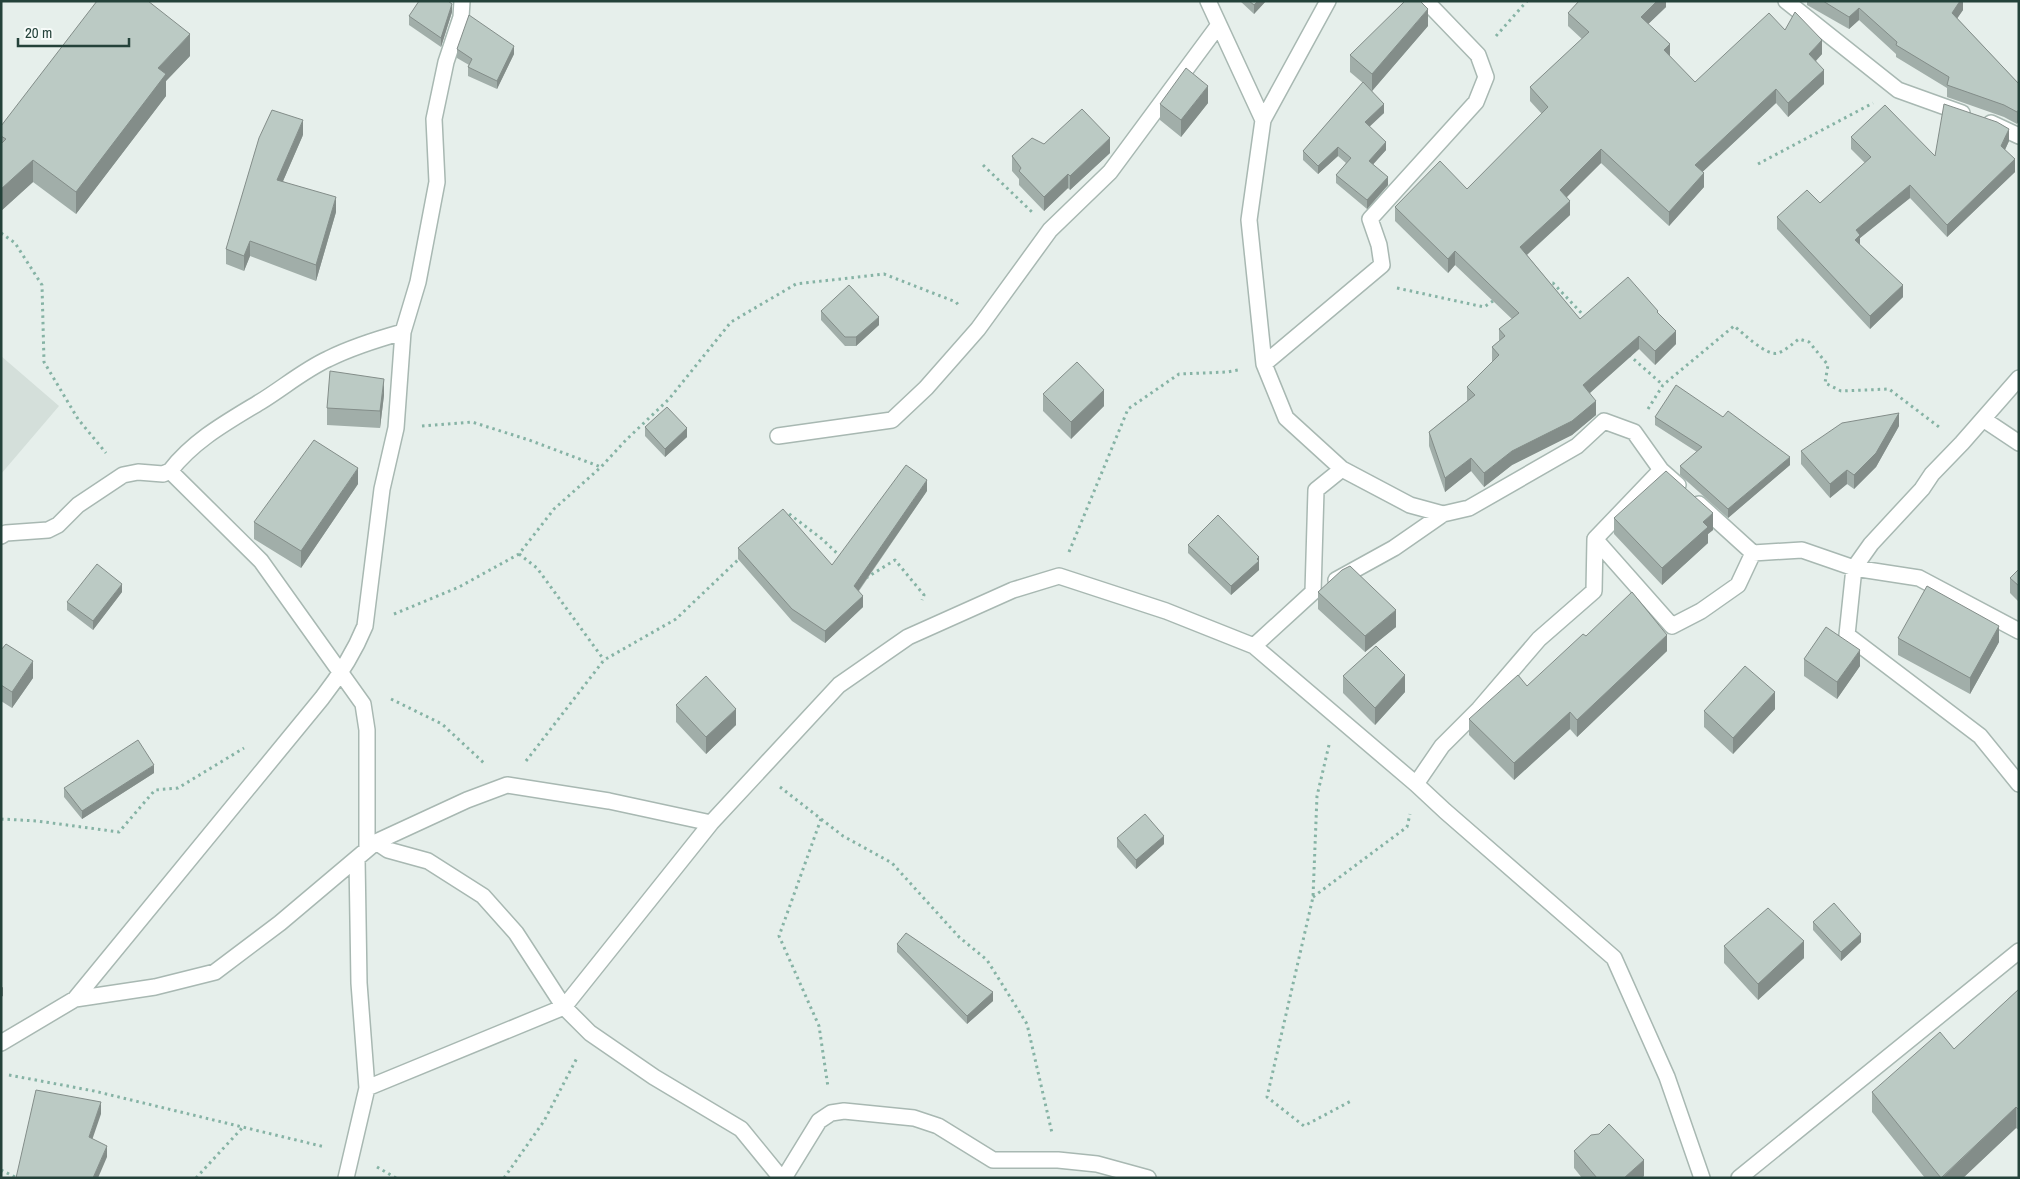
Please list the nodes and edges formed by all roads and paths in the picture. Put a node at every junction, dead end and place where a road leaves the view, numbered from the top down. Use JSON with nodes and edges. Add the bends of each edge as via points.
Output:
{"nodes":[{"id":1,"x":462,"y":1,"type":"edge"},
{"id":2,"x":1208,"y":1,"type":"edge"},
{"id":3,"x":1328,"y":1,"type":"edge"},
{"id":4,"x":1426,"y":1,"type":"edge"},
{"id":5,"x":1527,"y":1,"type":"edge"},
{"id":6,"x":1786,"y":1,"type":"edge"},
{"id":7,"x":1218,"y":26,"type":"junction"},
{"id":8,"x":1478,"y":55,"type":"junction"},
{"id":9,"x":1898,"y":90,"type":"junction"},
{"id":10,"x":1263,"y":120,"type":"junction"},
{"id":11,"x":2019,"y":136,"type":"edge"},
{"id":12,"x":983,"y":164,"type":"dead end"},
{"id":13,"x":1758,"y":164,"type":"dead end"},
{"id":14,"x":1050,"y":230,"type":"junction"},
{"id":15,"x":1,"y":232,"type":"edge"},
{"id":16,"x":1364,"y":281,"type":"junction"},
{"id":17,"x":1545,"y":282,"type":"edge"},
{"id":18,"x":1498,"y":297,"type":"edge"},
{"id":19,"x":1592,"y":324,"type":"edge"},
{"id":20,"x":978,"y":329,"type":"junction"},
{"id":21,"x":403,"y":332,"type":"junction"},
{"id":22,"x":1623,"y":349,"type":"edge"},
{"id":23,"x":1264,"y":364,"type":"junction"},
{"id":24,"x":2019,"y":378,"type":"edge"},
{"id":25,"x":1663,"y":385,"type":"junction"},
{"id":26,"x":1983,"y":419,"type":"junction"},
{"id":27,"x":396,"y":428,"type":"junction"},
{"id":28,"x":1634,"y":432,"type":"junction"},
{"id":29,"x":778,"y":436,"type":"dead end"},
{"id":30,"x":1962,"y":443,"type":"junction"},
{"id":31,"x":2019,"y":443,"type":"edge"},
{"id":32,"x":601,"y":468,"type":"junction"},
{"id":33,"x":1342,"y":469,"type":"junction"},
{"id":34,"x":1661,"y":470,"type":"junction"},
{"id":35,"x":170,"y":471,"type":"junction"},
{"id":36,"x":123,"y":475,"type":"junction"},
{"id":37,"x":1444,"y":514,"type":"junction"},
{"id":38,"x":782,"y":519,"type":"edge"},
{"id":39,"x":1,"y":536,"type":"edge"},
{"id":40,"x":1595,"y":539,"type":"junction"},
{"id":41,"x":1753,"y":553,"type":"junction"},
{"id":42,"x":519,"y":554,"type":"junction"},
{"id":43,"x":742,"y":556,"type":"edge"},
{"id":44,"x":844,"y":559,"type":"edge"},
{"id":45,"x":1854,"y":568,"type":"junction"},
{"id":46,"x":1059,"y":576,"type":"junction"},
{"id":47,"x":865,"y":578,"type":"edge"},
{"id":48,"x":1313,"y":592,"type":"junction"},
{"id":49,"x":365,"y":626,"type":"junction"},
{"id":50,"x":2019,"y":631,"type":"edge"},
{"id":51,"x":908,"y":637,"type":"junction"},
{"id":52,"x":1254,"y":646,"type":"junction"},
{"id":53,"x":604,"y":660,"type":"junction"},
{"id":54,"x":341,"y":674,"type":"junction"},
{"id":55,"x":383,"y":695,"type":"dead end"},
{"id":56,"x":1335,"y":715,"type":"junction"},
{"id":57,"x":245,"y":747,"type":"dead end"},
{"id":58,"x":760,"y":771,"type":"junction"},
{"id":59,"x":1416,"y":784,"type":"junction"},
{"id":60,"x":2019,"y":784,"type":"edge"},
{"id":61,"x":507,"y":785,"type":"junction"},
{"id":62,"x":1,"y":819,"type":"edge"},
{"id":63,"x":821,"y":819,"type":"junction"},
{"id":64,"x":711,"y":823,"type":"junction"},
{"id":65,"x":367,"y":850,"type":"junction"},
{"id":66,"x":1313,"y":897,"type":"junction"},
{"id":67,"x":2019,"y":952,"type":"edge"},
{"id":68,"x":75,"y":999,"type":"junction"},
{"id":69,"x":564,"y":1008,"type":"junction"},
{"id":70,"x":590,"y":1033,"type":"junction"},
{"id":71,"x":1,"y":1042,"type":"edge"},
{"id":72,"x":9,"y":1075,"type":"dead end"},
{"id":73,"x":366,"y":1088,"type":"junction"},
{"id":74,"x":1351,"y":1101,"type":"dead end"},
{"id":75,"x":831,"y":1113,"type":"junction"},
{"id":76,"x":244,"y":1127,"type":"junction"},
{"id":77,"x":351,"y":1153,"type":"junction"},
{"id":78,"x":1058,"y":1160,"type":"junction"},
{"id":79,"x":1,"y":1170,"type":"edge"},
{"id":80,"x":17,"y":1178,"type":"edge"},
{"id":81,"x":196,"y":1178,"type":"edge"},
{"id":82,"x":346,"y":1178,"type":"edge"},
{"id":83,"x":396,"y":1178,"type":"edge"},
{"id":84,"x":504,"y":1178,"type":"edge"},
{"id":85,"x":782,"y":1178,"type":"edge"},
{"id":86,"x":1148,"y":1178,"type":"edge"},
{"id":87,"x":1702,"y":1178,"type":"edge"},
{"id":88,"x":1739,"y":1178,"type":"edge"}],
"edges":[{"from":1,"to":21,"type":"street","via":[[461,17],[446,62],[434,119],[437,182],[418,282]]},
{"from":2,"to":7,"type":"street"},
{"from":3,"to":10,"type":"street"},
{"from":4,"to":8,"type":"street"},
{"from":5,"to":8,"type":"path"},
{"from":6,"to":9,"type":"street"},
{"from":7,"to":10,"type":"street"},
{"from":7,"to":14,"type":"street","via":[[1110,172]]},
{"from":8,"to":16,"type":"street","via":[[1486,77],[1476,102],[1370,219],[1382,265]]},
{"from":9,"to":11,"type":"street","via":[[2001,126]]},
{"from":9,"to":13,"type":"path"},
{"from":10,"to":23,"type":"street","via":[[1249,220]]},
{"from":12,"to":14,"type":"path"},
{"from":14,"to":20,"type":"street"},
{"from":15,"to":36,"type":"path","via":[[15,243],[42,285],[44,362],[78,419]]},
{"from":16,"to":18,"type":"path","via":[[1484,308]]},
{"from":16,"to":23,"type":"street"},
{"from":17,"to":19,"type":"path","via":[[1554,283]]},
{"from":20,"to":29,"type":"street","via":[[926,388],[892,420]]},
{"from":20,"to":32,"type":"path","via":[[956,302],[884,274],[796,284],[731,322],[669,398]]},
{"from":21,"to":27,"type":"street"},
{"from":21,"to":35,"type":"street","via":[[326,359],[218,426],[182,455]]},
{"from":22,"to":25,"type":"path"},
{"from":23,"to":33,"type":"street","via":[[1286,418]]},
{"from":23,"to":46,"type":"path","via":[[1228,372],[1179,374],[1128,409]]},
{"from":24,"to":26,"type":"street"},
{"from":25,"to":28,"type":"path"},
{"from":25,"to":30,"type":"path","via":[[1734,326],[1762,349],[1774,354],[1799,339],[1809,342],[1828,365],[1825,383],[1841,390],[1889,389]]},
{"from":26,"to":30,"type":"street"},
{"from":26,"to":31,"type":"street"},
{"from":27,"to":32,"type":"path","via":[[472,422]]},
{"from":27,"to":49,"type":"street","via":[[382,489]]},
{"from":28,"to":34,"type":"street"},
{"from":28,"to":37,"type":"street","via":[[1604,421],[1577,446],[1469,508]]},
{"from":30,"to":45,"type":"street","via":[[1871,544]]},
{"from":32,"to":42,"type":"path","via":[[554,509]]},
{"from":33,"to":37,"type":"street","via":[[1410,505]]},
{"from":33,"to":48,"type":"street","via":[[1316,490]]},
{"from":34,"to":40,"type":"street"},
{"from":34,"to":41,"type":"street"},
{"from":35,"to":36,"type":"street"},
{"from":35,"to":54,"type":"street","via":[[261,560]]},
{"from":36,"to":39,"type":"street","via":[[78,505],[58,525],[48,530]]},
{"from":37,"to":48,"type":"street","via":[[1394,548]]},
{"from":38,"to":44,"type":"path","via":[[788,513]]},
{"from":40,"to":41,"type":"street","via":[[1672,626],[1738,585]]},
{"from":40,"to":59,"type":"street","via":[[1594,591],[1539,639],[1479,709],[1442,746]]},
{"from":41,"to":45,"type":"street","via":[[1802,550]]},
{"from":42,"to":49,"type":"path","via":[[458,587]]},
{"from":42,"to":53,"type":"path","via":[[537,568]]},
{"from":43,"to":53,"type":"path","via":[[676,619]]},
{"from":45,"to":50,"type":"street","via":[[1919,578]]},
{"from":45,"to":60,"type":"street","via":[[1847,634],[1980,736]]},
{"from":46,"to":51,"type":"street","via":[[1013,590]]},
{"from":46,"to":52,"type":"street"},
{"from":47,"to":51,"type":"path","via":[[895,560],[924,595]]},
{"from":48,"to":52,"type":"street"},
{"from":49,"to":54,"type":"street"},
{"from":51,"to":58,"type":"street","via":[[839,685]]},
{"from":52,"to":56,"type":"street"},
{"from":53,"to":61,"type":"path"},
{"from":54,"to":65,"type":"street","via":[[363,704],[367,730]]},
{"from":54,"to":68,"type":"street"},
{"from":55,"to":61,"type":"path","via":[[442,724]]},
{"from":56,"to":59,"type":"street"},
{"from":56,"to":66,"type":"path","via":[[1318,796]]},
{"from":57,"to":62,"type":"path","via":[[178,788],[155,790],[119,832]]},
{"from":58,"to":63,"type":"path"},
{"from":58,"to":64,"type":"street"},
{"from":59,"to":66,"type":"path","via":[[1407,827]]},
{"from":59,"to":87,"type":"street","via":[[1614,958],[1667,1076]]},
{"from":61,"to":64,"type":"street","via":[[609,801]]},
{"from":61,"to":65,"type":"street","via":[[467,800]]},
{"from":63,"to":75,"type":"path","via":[[778,936],[818,1026]]},
{"from":63,"to":78,"type":"path","via":[[843,836],[892,863],[958,937],[987,960],[1027,1024]]},
{"from":64,"to":69,"type":"street"},
{"from":65,"to":68,"type":"street","via":[[215,972],[155,987]]},
{"from":65,"to":69,"type":"street","via":[[388,850],[428,861],[483,896],[516,933]]},
{"from":65,"to":73,"type":"street","via":[[359,983]]},
{"from":66,"to":74,"type":"path","via":[[1267,1097],[1304,1126]]},
{"from":67,"to":88,"type":"street"},
{"from":68,"to":71,"type":"street"},
{"from":69,"to":70,"type":"street"},
{"from":69,"to":73,"type":"street"},
{"from":70,"to":84,"type":"path","via":[[544,1121]]},
{"from":70,"to":85,"type":"street","via":[[654,1077],[741,1129]]},
{"from":72,"to":76,"type":"path","via":[[94,1091]]},
{"from":73,"to":77,"type":"street"},
{"from":75,"to":78,"type":"street","via":[[844,1111],[914,1118],[938,1126],[993,1160]]},
{"from":75,"to":85,"type":"street","via":[[819,1121]]},
{"from":76,"to":77,"type":"path"},
{"from":76,"to":81,"type":"path"},
{"from":77,"to":82,"type":"street"},
{"from":77,"to":83,"type":"path"},
{"from":78,"to":86,"type":"street","via":[[1097,1164]]},
{"from":79,"to":80,"type":"path"}]}
